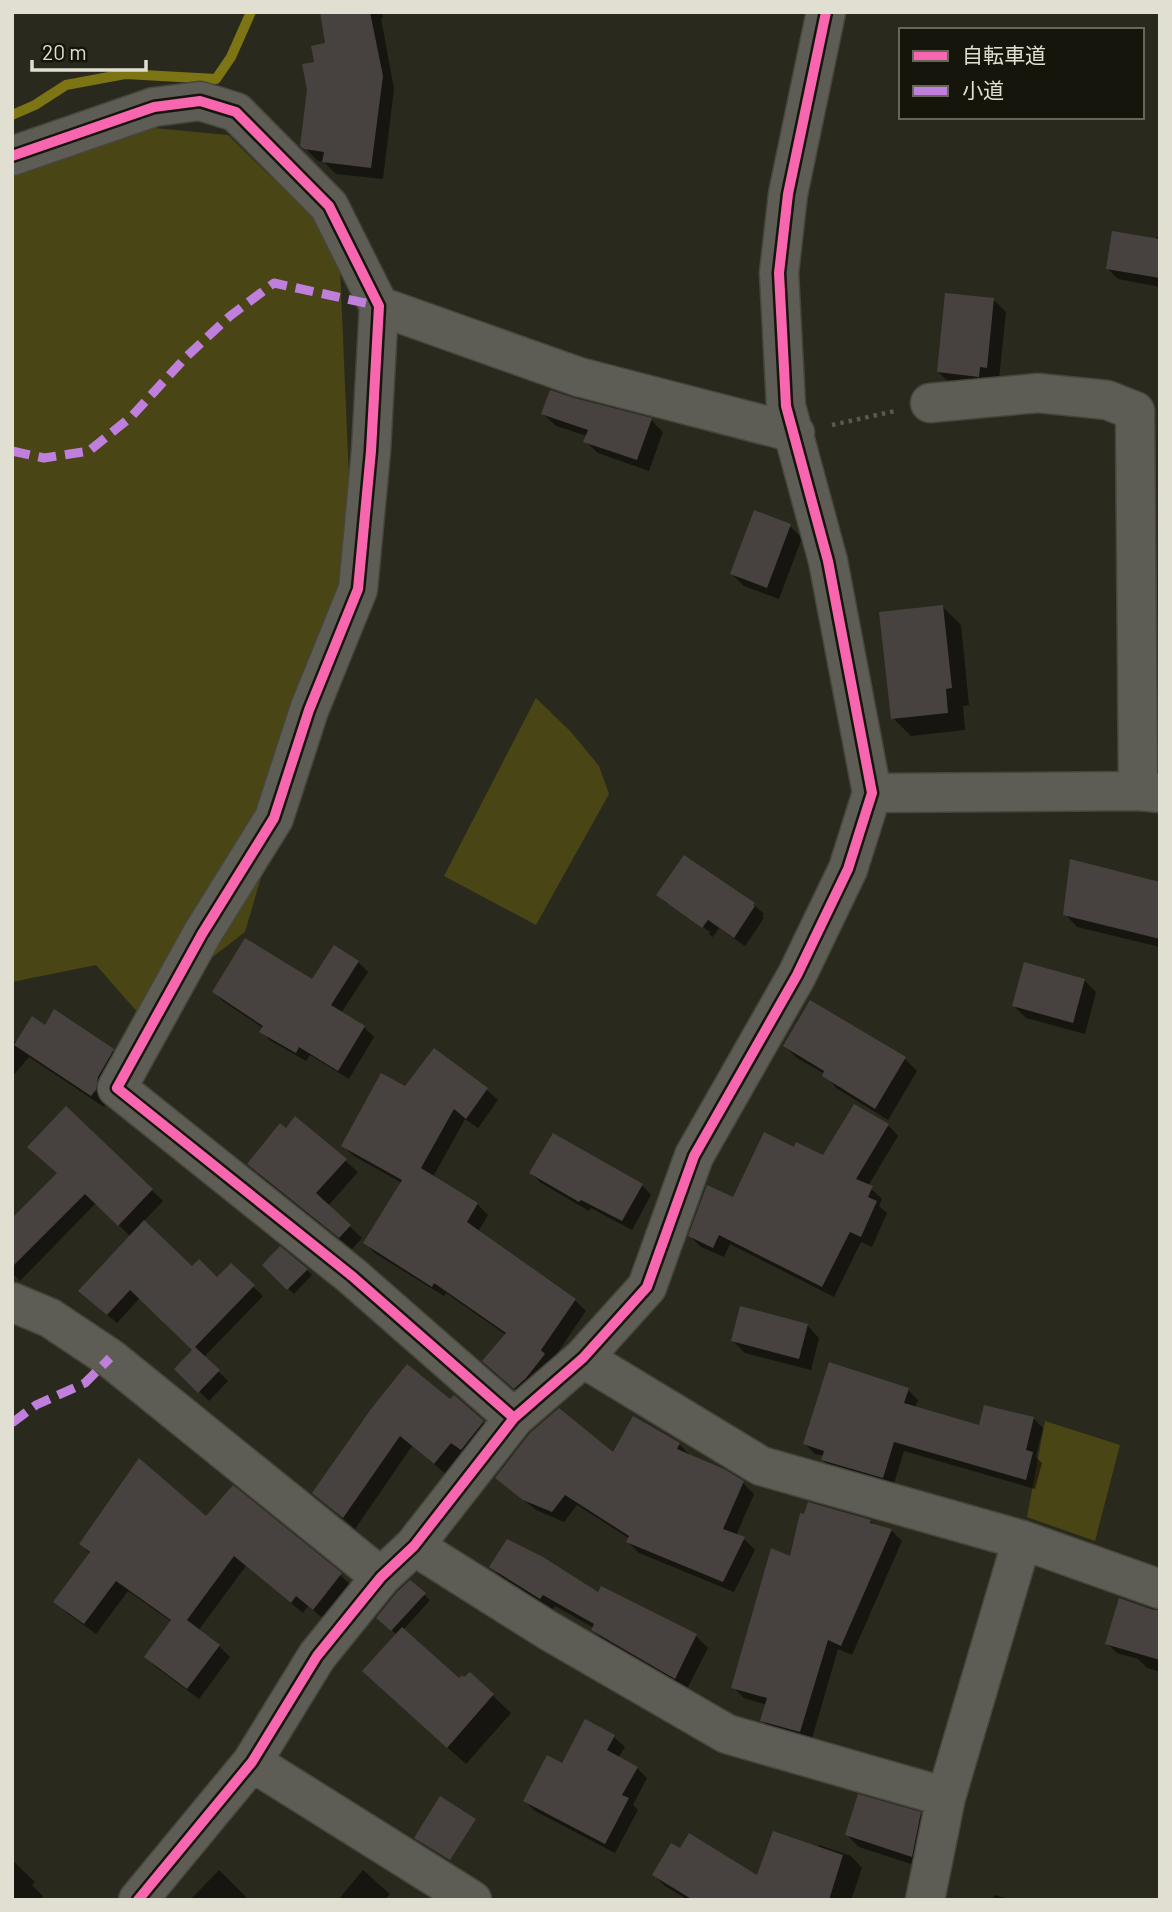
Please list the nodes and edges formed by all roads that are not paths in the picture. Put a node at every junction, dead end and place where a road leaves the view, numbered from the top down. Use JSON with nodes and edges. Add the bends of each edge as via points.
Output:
{"nodes":[{"id":1,"x":826,"y":12,"type":"edge"},
{"id":2,"x":12,"y":156,"type":"edge"},
{"id":3,"x":379,"y":306,"type":"junction"},
{"id":4,"x":930,"y":403,"type":"road end"},
{"id":5,"x":795,"y":433,"type":"junction"},
{"id":6,"x":1149,"y":792,"type":"edge"},
{"id":7,"x":873,"y":793,"type":"junction"},
{"id":8,"x":12,"y":1302,"type":"edge"},
{"id":9,"x":583,"y":1358,"type":"junction"},
{"id":10,"x":514,"y":1419,"type":"junction"},
{"id":11,"x":1022,"y":1540,"type":"junction"},
{"id":12,"x":414,"y":1546,"type":"junction"},
{"id":13,"x":381,"y":1577,"type":"junction"},
{"id":14,"x":1160,"y":1589,"type":"edge"},
{"id":15,"x":252,"y":1762,"type":"junction"},
{"id":16,"x":946,"y":1797,"type":"junction"},
{"id":17,"x":138,"y":1900,"type":"edge"},
{"id":18,"x":472,"y":1900,"type":"edge"},
{"id":19,"x":925,"y":1900,"type":"edge"}],
"edges":[{"from":1,"to":5,"type":"street","via":[[788,194],[779,273],[786,406]]},
{"from":2,"to":3,"type":"street","via":[[154,107],[200,101],[236,111],[329,206]]},
{"from":3,"to":5,"type":"street","via":[[579,377]]},
{"from":3,"to":10,"type":"street","via":[[358,589],[309,710],[274,818],[202,934],[117,1088],[352,1276]]},
{"from":4,"to":6,"type":"street","via":[[1038,393],[1107,400],[1135,411]]},
{"from":5,"to":7,"type":"street","via":[[828,561]]},
{"from":6,"to":7,"type":"street"},
{"from":7,"to":9,"type":"street","via":[[848,869],[803,963],[694,1156],[647,1287]]},
{"from":8,"to":13,"type":"street","via":[[50,1318],[110,1358]]},
{"from":9,"to":10,"type":"street"},
{"from":9,"to":11,"type":"street","via":[[761,1466]]},
{"from":10,"to":12,"type":"street"},
{"from":11,"to":14,"type":"street"},
{"from":11,"to":16,"type":"street"},
{"from":12,"to":13,"type":"street"},
{"from":12,"to":16,"type":"street","via":[[727,1734]]},
{"from":13,"to":15,"type":"street","via":[[317,1656]]},
{"from":15,"to":17,"type":"street"},
{"from":15,"to":18,"type":"street"},
{"from":16,"to":19,"type":"street"}]}
